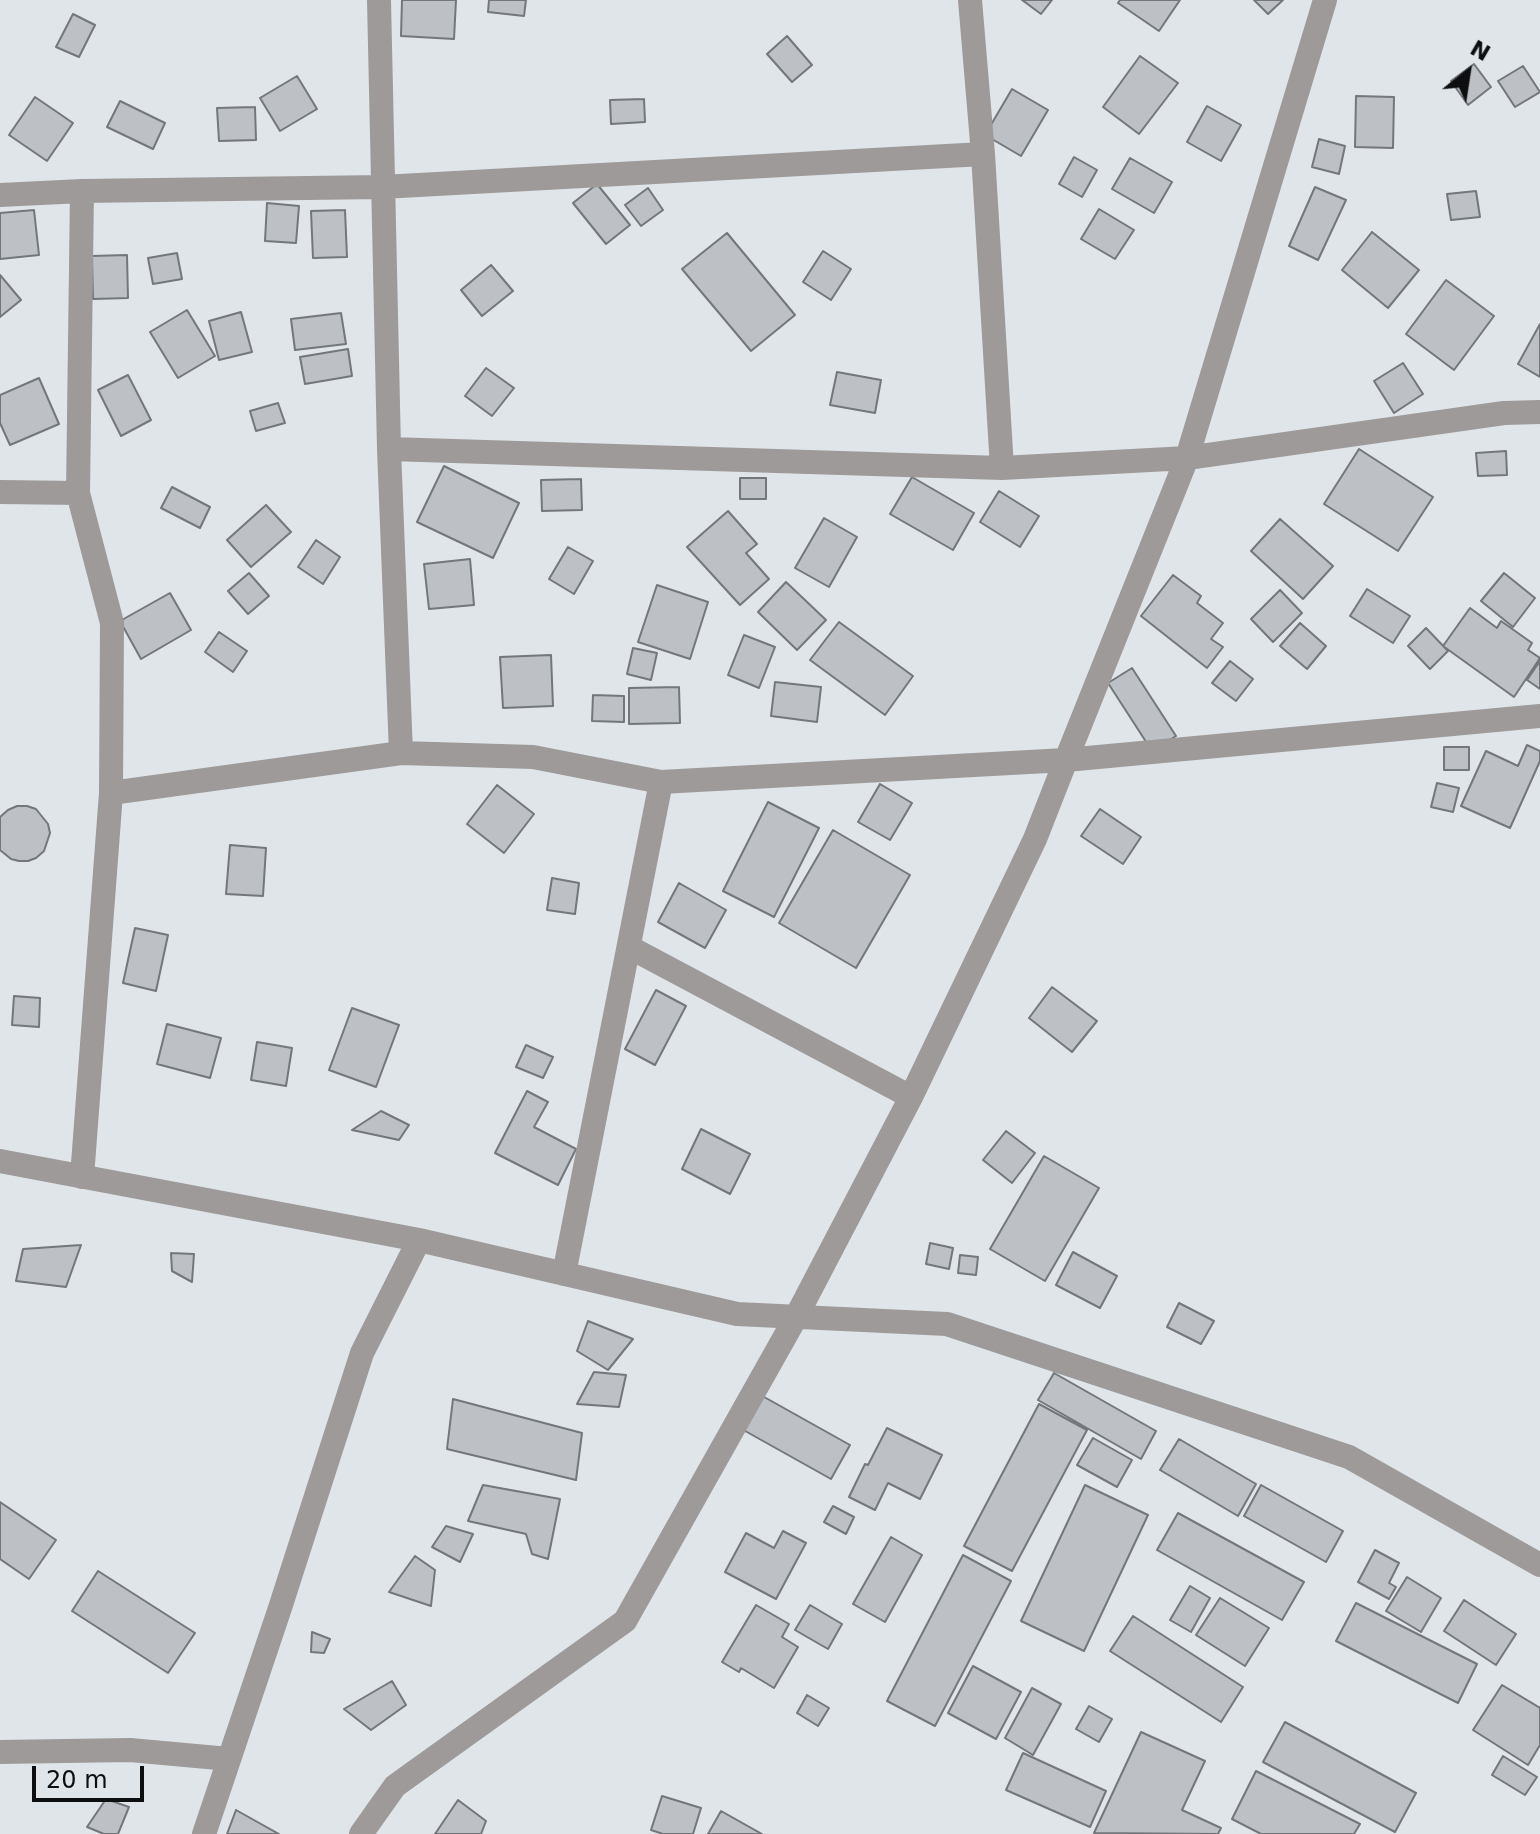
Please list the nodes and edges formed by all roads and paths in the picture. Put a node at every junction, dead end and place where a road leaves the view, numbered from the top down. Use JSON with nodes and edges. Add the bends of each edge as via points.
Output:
{"nodes":[{"id":1,"x":379,"y":0,"type":"edge"},
{"id":2,"x":970,"y":0,"type":"edge"},
{"id":3,"x":1325,"y":0,"type":"edge"},
{"id":4,"x":983,"y":154,"type":"junction"},
{"id":5,"x":382,"y":187,"type":"junction"},
{"id":6,"x":82,"y":191,"type":"junction"},
{"id":7,"x":0,"y":195,"type":"edge"},
{"id":8,"x":1540,"y":412,"type":"edge"},
{"id":9,"x":389,"y":449,"type":"junction"},
{"id":10,"x":1187,"y":458,"type":"junction"},
{"id":11,"x":1002,"y":468,"type":"junction"},
{"id":12,"x":0,"y":492,"type":"edge"},
{"id":13,"x":78,"y":493,"type":"junction"},
{"id":14,"x":1540,"y":716,"type":"edge"},
{"id":15,"x":401,"y":753,"type":"junction"},
{"id":16,"x":1066,"y":760,"type":"junction"},
{"id":17,"x":661,"y":782,"type":"junction"},
{"id":18,"x":111,"y":793,"type":"junction"},
{"id":19,"x":629,"y":947,"type":"junction"},
{"id":20,"x":911,"y":1097,"type":"junction"},
{"id":21,"x":0,"y":1161,"type":"edge"},
{"id":22,"x":82,"y":1177,"type":"junction"},
{"id":23,"x":419,"y":1240,"type":"junction"},
{"id":24,"x":564,"y":1274,"type":"junction"},
{"id":25,"x":796,"y":1317,"type":"junction"},
{"id":26,"x":1540,"y":1565,"type":"edge"},
{"id":27,"x":0,"y":1752,"type":"edge"},
{"id":28,"x":229,"y":1759,"type":"junction"},
{"id":29,"x":204,"y":1834,"type":"edge"},
{"id":30,"x":361,"y":1834,"type":"edge"}],
"edges":[{"from":1,"to":5,"type":"street"},
{"from":2,"to":4,"type":"street"},
{"from":3,"to":10,"type":"street"},
{"from":4,"to":5,"type":"street"},
{"from":4,"to":11,"type":"street"},
{"from":5,"to":6,"type":"street"},
{"from":5,"to":9,"type":"street"},
{"from":6,"to":7,"type":"street"},
{"from":6,"to":13,"type":"street"},
{"from":8,"to":10,"type":"street"},
{"from":9,"to":11,"type":"street"},
{"from":9,"to":15,"type":"street"},
{"from":10,"to":11,"type":"street"},
{"from":10,"to":16,"type":"street"},
{"from":12,"to":13,"type":"street"},
{"from":13,"to":18,"type":"street","via":[[112,623]]},
{"from":14,"to":16,"type":"street"},
{"from":15,"to":17,"type":"street","via":[[533,757]]},
{"from":15,"to":18,"type":"street"},
{"from":16,"to":17,"type":"street"},
{"from":16,"to":20,"type":"street","via":[[1035,839]]},
{"from":17,"to":19,"type":"street"},
{"from":18,"to":22,"type":"street"},
{"from":19,"to":20,"type":"street"},
{"from":19,"to":24,"type":"street"},
{"from":20,"to":25,"type":"street"},
{"from":21,"to":22,"type":"street"},
{"from":22,"to":23,"type":"street"},
{"from":23,"to":24,"type":"street"},
{"from":23,"to":28,"type":"street","via":[[362,1353]]},
{"from":24,"to":25,"type":"street","via":[[737,1314]]},
{"from":25,"to":26,"type":"street","via":[[947,1324],[1349,1457]]},
{"from":25,"to":30,"type":"street","via":[[625,1621],[395,1786]]},
{"from":27,"to":28,"type":"street","via":[[130,1750]]},
{"from":28,"to":29,"type":"street"}]}
